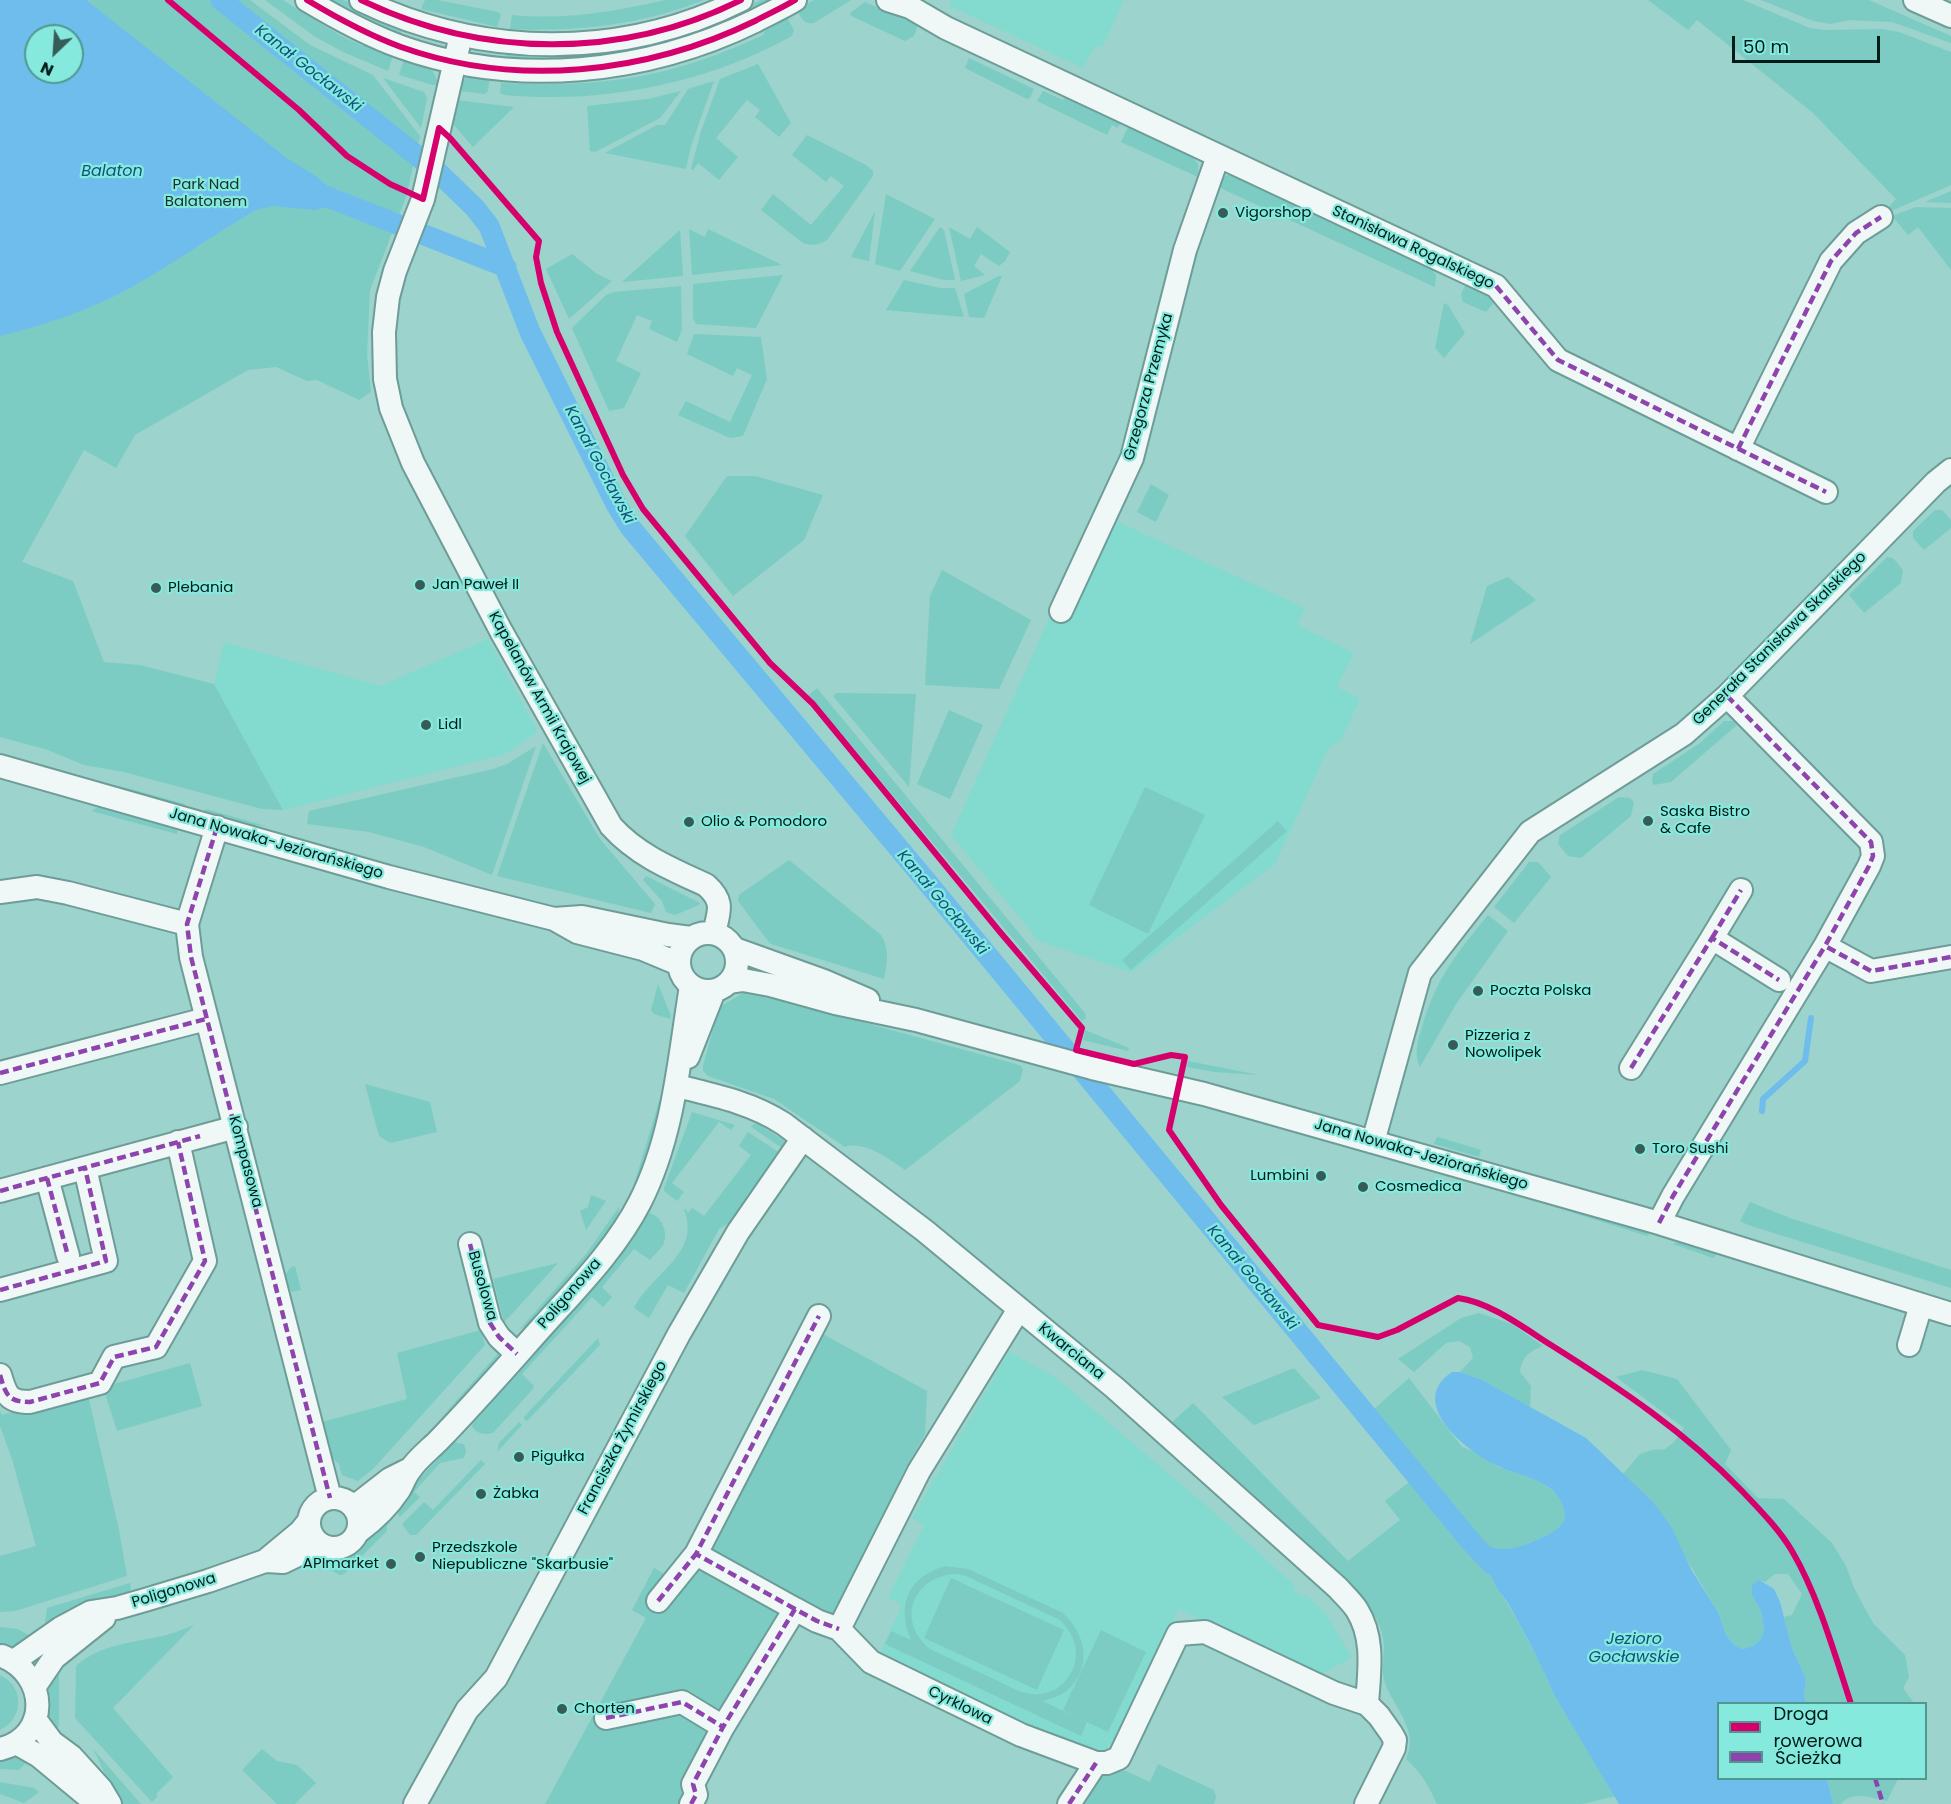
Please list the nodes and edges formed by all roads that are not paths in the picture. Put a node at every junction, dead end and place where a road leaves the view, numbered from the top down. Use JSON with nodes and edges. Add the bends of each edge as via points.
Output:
{"nodes":[{"id":1,"x":307,"y":0,"type":"edge"},
{"id":2,"x":361,"y":0,"type":"edge"},
{"id":3,"x":741,"y":0,"type":"edge"},
{"id":4,"x":795,"y":0,"type":"edge"},
{"id":5,"x":888,"y":0,"type":"edge"},
{"id":6,"x":1915,"y":0,"type":"edge"},
{"id":7,"x":908,"y":4,"type":"edge"},
{"id":8,"x":1951,"y":16,"type":"edge"},
{"id":9,"x":461,"y":35,"type":"junction"},
{"id":10,"x":454,"y":61,"type":"junction"},
{"id":11,"x":1218,"y":156,"type":"junction"},
{"id":12,"x":1881,"y":217,"type":"dead end"},
{"id":13,"x":1738,"y":449,"type":"junction"},
{"id":14,"x":1951,"y":470,"type":"edge"},
{"id":15,"x":1826,"y":492,"type":"dead end"},
{"id":16,"x":1061,"y":611,"type":"dead end"},
{"id":17,"x":1727,"y":696,"type":"junction"},
{"id":18,"x":0,"y":766,"type":"edge"},
{"id":19,"x":218,"y":827,"type":"junction"},
{"id":20,"x":1741,"y":890,"type":"dead end"},
{"id":21,"x":0,"y":892,"type":"edge"},
{"id":22,"x":554,"y":919,"type":"junction"},
{"id":23,"x":187,"y":924,"type":"junction"},
{"id":24,"x":714,"y":933,"type":"junction"},
{"id":25,"x":691,"y":938,"type":"junction"},
{"id":26,"x":1712,"y":938,"type":"junction"},
{"id":27,"x":1825,"y":946,"type":"junction"},
{"id":28,"x":735,"y":949,"type":"junction"},
{"id":29,"x":1951,"y":957,"type":"edge"},
{"id":30,"x":679,"y":964,"type":"junction"},
{"id":31,"x":1779,"y":980,"type":"dead end"},
{"id":32,"x":691,"y":986,"type":"junction"},
{"id":33,"x":722,"y":986,"type":"junction"},
{"id":34,"x":206,"y":1019,"type":"junction"},
{"id":35,"x":916,"y":1020,"type":"junction"},
{"id":36,"x":1631,"y":1068,"type":"dead end"},
{"id":37,"x":0,"y":1074,"type":"edge"},
{"id":38,"x":676,"y":1086,"type":"junction"},
{"id":39,"x":236,"y":1127,"type":"junction"},
{"id":40,"x":803,"y":1138,"type":"junction"},
{"id":41,"x":178,"y":1142,"type":"junction"},
{"id":42,"x":1373,"y":1142,"type":"junction"},
{"id":43,"x":85,"y":1168,"type":"junction"},
{"id":44,"x":47,"y":1178,"type":"junction"},
{"id":45,"x":0,"y":1191,"type":"edge"},
{"id":46,"x":1659,"y":1223,"type":"junction"},
{"id":47,"x":470,"y":1244,"type":"dead end"},
{"id":48,"x":68,"y":1256,"type":"dead end"},
{"id":49,"x":0,"y":1290,"type":"edge"},
{"id":50,"x":1921,"y":1305,"type":"junction"},
{"id":51,"x":1019,"y":1309,"type":"junction"},
{"id":52,"x":1951,"y":1314,"type":"edge"},
{"id":53,"x":819,"y":1316,"type":"dead end"},
{"id":54,"x":1909,"y":1346,"type":"dead end"},
{"id":55,"x":517,"y":1354,"type":"junction"},
{"id":56,"x":0,"y":1375,"type":"edge"},
{"id":57,"x":410,"y":1470,"type":"junction"},
{"id":58,"x":330,"y":1498,"type":"junction"},
{"id":59,"x":354,"y":1507,"type":"junction"},
{"id":60,"x":309,"y":1522,"type":"junction"},
{"id":61,"x":358,"y":1532,"type":"junction"},
{"id":62,"x":320,"y":1544,"type":"junction"},
{"id":63,"x":696,"y":1554,"type":"junction"},
{"id":64,"x":265,"y":1561,"type":"junction"},
{"id":65,"x":658,"y":1601,"type":"dead end"},
{"id":66,"x":117,"y":1608,"type":"junction"},
{"id":67,"x":795,"y":1609,"type":"junction"},
{"id":68,"x":839,"y":1629,"type":"junction"},
{"id":69,"x":7,"y":1659,"type":"edge"},
{"id":70,"x":35,"y":1686,"type":"junction"},
{"id":71,"x":1367,"y":1704,"type":"junction"},
{"id":72,"x":606,"y":1718,"type":"dead end"},
{"id":73,"x":35,"y":1719,"type":"junction"},
{"id":74,"x":723,"y":1727,"type":"junction"},
{"id":75,"x":8,"y":1746,"type":"edge"},
{"id":76,"x":1096,"y":1763,"type":"junction"},
{"id":77,"x":98,"y":1804,"type":"edge"},
{"id":78,"x":110,"y":1804,"type":"edge"},
{"id":79,"x":415,"y":1804,"type":"edge"},
{"id":80,"x":691,"y":1804,"type":"edge"},
{"id":81,"x":1069,"y":1804,"type":"edge"},
{"id":82,"x":1365,"y":1804,"type":"edge"}],
"edges":[{"from":1,"to":10,"type":"street","via":[[376,37]]},
{"from":2,"to":9,"type":"street","via":[[411,22]]},
{"from":3,"to":9,"type":"street","via":[[686,23],[607,40],[529,44]]},
{"from":4,"to":10,"type":"street","via":[[701,44],[668,55],[604,67],[542,72]]},
{"from":5,"to":7,"type":"street","name":"Stanisława Rogalskiego"},
{"from":6,"to":8,"type":"street"},
{"from":7,"to":11,"type":"street","name":"Stanisława Rogalskiego","via":[[929,20]]},
{"from":9,"to":10,"type":"street","name":"Kapelanów Armii Krajowej"},
{"from":10,"to":24,"type":"street","name":"Kapelanów Armii Krajowej","via":[[427,181],[388,297],[385,379],[392,408],[412,463],[611,826],[644,855],[706,885],[714,893],[720,907]]},
{"from":11,"to":13,"type":"street","name":"Stanisława Rogalskiego","via":[[1496,286],[1558,360]]},
{"from":11,"to":16,"type":"street","name":"Grzegorza Przemyka","via":[[1185,250],[1132,458]]},
{"from":12,"to":13,"type":"street","via":[[1856,232],[1831,261]]},
{"from":13,"to":15,"type":"street","name":"Stanisława Rogalskiego"},
{"from":14,"to":17,"type":"street","name":"Generała Stanisława Skalskiego"},
{"from":17,"to":27,"type":"street","via":[[1871,842],[1873,856],[1869,866]]},
{"from":17,"to":42,"type":"street","name":"Generała Stanisława Skalskiego","via":[[1684,734],[1530,832],[1420,973]]},
{"from":18,"to":19,"type":"street","name":"Jana Nowaka-Jeziorańskiego"},
{"from":19,"to":22,"type":"street","name":"Jana Nowaka-Jeziorańskiego","via":[[389,877]]},
{"from":19,"to":23,"type":"street","name":"Kompasowa"},
{"from":20,"to":26,"type":"street"},
{"from":21,"to":23,"type":"street","via":[[37,887]]},
{"from":22,"to":25,"type":"street","name":"Jana Nowaka-Jeziorańskiego","via":[[582,917]]},
{"from":22,"to":30,"type":"street","name":"Jana Nowaka-Jeziorańskiego","via":[[577,932],[643,949]]},
{"from":23,"to":34,"type":"street","name":"Kompasowa"},
{"from":24,"to":25,"type":"street"},
{"from":24,"to":28,"type":"street"},
{"from":25,"to":30,"type":"street","via":[[684,945]]},
{"from":26,"to":31,"type":"street"},
{"from":26,"to":36,"type":"street"},
{"from":27,"to":29,"type":"street","via":[[1871,971]]},
{"from":27,"to":46,"type":"street"},
{"from":28,"to":33,"type":"street","via":[[737,966]]},
{"from":28,"to":35,"type":"street","name":"Jana Nowaka-Jeziorańskiego"},
{"from":30,"to":32,"type":"street"},
{"from":32,"to":33,"type":"street","via":[[706,991]]},
{"from":32,"to":38,"type":"street","name":"Poligonowa"},
{"from":33,"to":35,"type":"street","name":"Jana Nowaka-Jeziorańskiego","via":[[743,980]]},
{"from":33,"to":38,"type":"street","name":"Poligonowa"},
{"from":34,"to":37,"type":"street"},
{"from":34,"to":39,"type":"street","name":"Kompasowa"},
{"from":35,"to":42,"type":"street","name":"Jana Nowaka-Jeziorańskiego"},
{"from":38,"to":40,"type":"street","name":"Kwarciana","via":[[753,1107]]},
{"from":38,"to":55,"type":"street","name":"Poligonowa","via":[[665,1134],[640,1201],[604,1256]]},
{"from":39,"to":41,"type":"street"},
{"from":39,"to":58,"type":"street","name":"Kompasowa"},
{"from":40,"to":51,"type":"street","name":"Kwarciana"},
{"from":40,"to":79,"type":"street","name":"Franciszka Żymirskiego","via":[[738,1232],[679,1334],[496,1678],[466,1710]]},
{"from":41,"to":43,"type":"street"},
{"from":41,"to":56,"type":"street","via":[[205,1261],[156,1347],[114,1357],[100,1383],[30,1402],[9,1398]]},
{"from":42,"to":46,"type":"street","name":"Jana Nowaka-Jeziorańskiego"},
{"from":43,"to":44,"type":"street"},
{"from":43,"to":49,"type":"street","via":[[106,1261]]},
{"from":44,"to":45,"type":"street"},
{"from":44,"to":48,"type":"street"},
{"from":46,"to":50,"type":"street","name":"Jana Nowaka-Jeziorańskiego"},
{"from":47,"to":55,"type":"street","name":"Busolowa","via":[[490,1323]]},
{"from":50,"to":52,"type":"street","name":"Jana Nowaka-Jeziorańskiego"},
{"from":50,"to":54,"type":"street"},
{"from":51,"to":68,"type":"street","via":[[919,1471]]},
{"from":51,"to":71,"type":"street","name":"Kwarciana","via":[[1137,1407],[1356,1608],[1367,1629],[1370,1654]]},
{"from":53,"to":63,"type":"street"},
{"from":55,"to":57,"type":"street","name":"Poligonowa"},
{"from":57,"to":59,"type":"street","name":"Poligonowa","via":[[390,1479]]},
{"from":57,"to":61,"type":"street","name":"Poligonowa","via":[[387,1506]]},
{"from":58,"to":59,"type":"street","via":[[347,1501]]},
{"from":58,"to":60,"type":"street","via":[[315,1506]]},
{"from":59,"to":61,"type":"street"},
{"from":60,"to":62,"type":"street"},
{"from":60,"to":64,"type":"street","name":"Poligonowa"},
{"from":61,"to":62,"type":"street","via":[[353,1540],[337,1548]]},
{"from":62,"to":64,"type":"street","name":"Poligonowa","via":[[283,1562]]},
{"from":63,"to":65,"type":"street"},
{"from":63,"to":67,"type":"street"},
{"from":64,"to":66,"type":"street","name":"Poligonowa"},
{"from":66,"to":69,"type":"street","name":"Poligonowa","via":[[91,1612]]},
{"from":66,"to":70,"type":"street","name":"Poligonowa","via":[[63,1649]]},
{"from":67,"to":68,"type":"street"},
{"from":67,"to":74,"type":"street"},
{"from":68,"to":76,"type":"street","name":"Cyrklowa","via":[[871,1662],[1021,1735]]},
{"from":69,"to":70,"type":"street","via":[[30,1676]]},
{"from":70,"to":73,"type":"street"},
{"from":71,"to":76,"type":"street","via":[[1334,1693],[1205,1632],[1178,1634],[1119,1758]]},
{"from":71,"to":82,"type":"street","via":[[1395,1740],[1389,1761]]},
{"from":72,"to":74,"type":"street","via":[[682,1702]]},
{"from":73,"to":75,"type":"street","via":[[26,1734]]},
{"from":73,"to":78,"type":"street","via":[[52,1742],[71,1756],[101,1789]]},
{"from":74,"to":80,"type":"street","via":[[693,1784],[696,1795]]},
{"from":75,"to":77,"type":"street","via":[[39,1756]]},
{"from":76,"to":81,"type":"street"}]}
